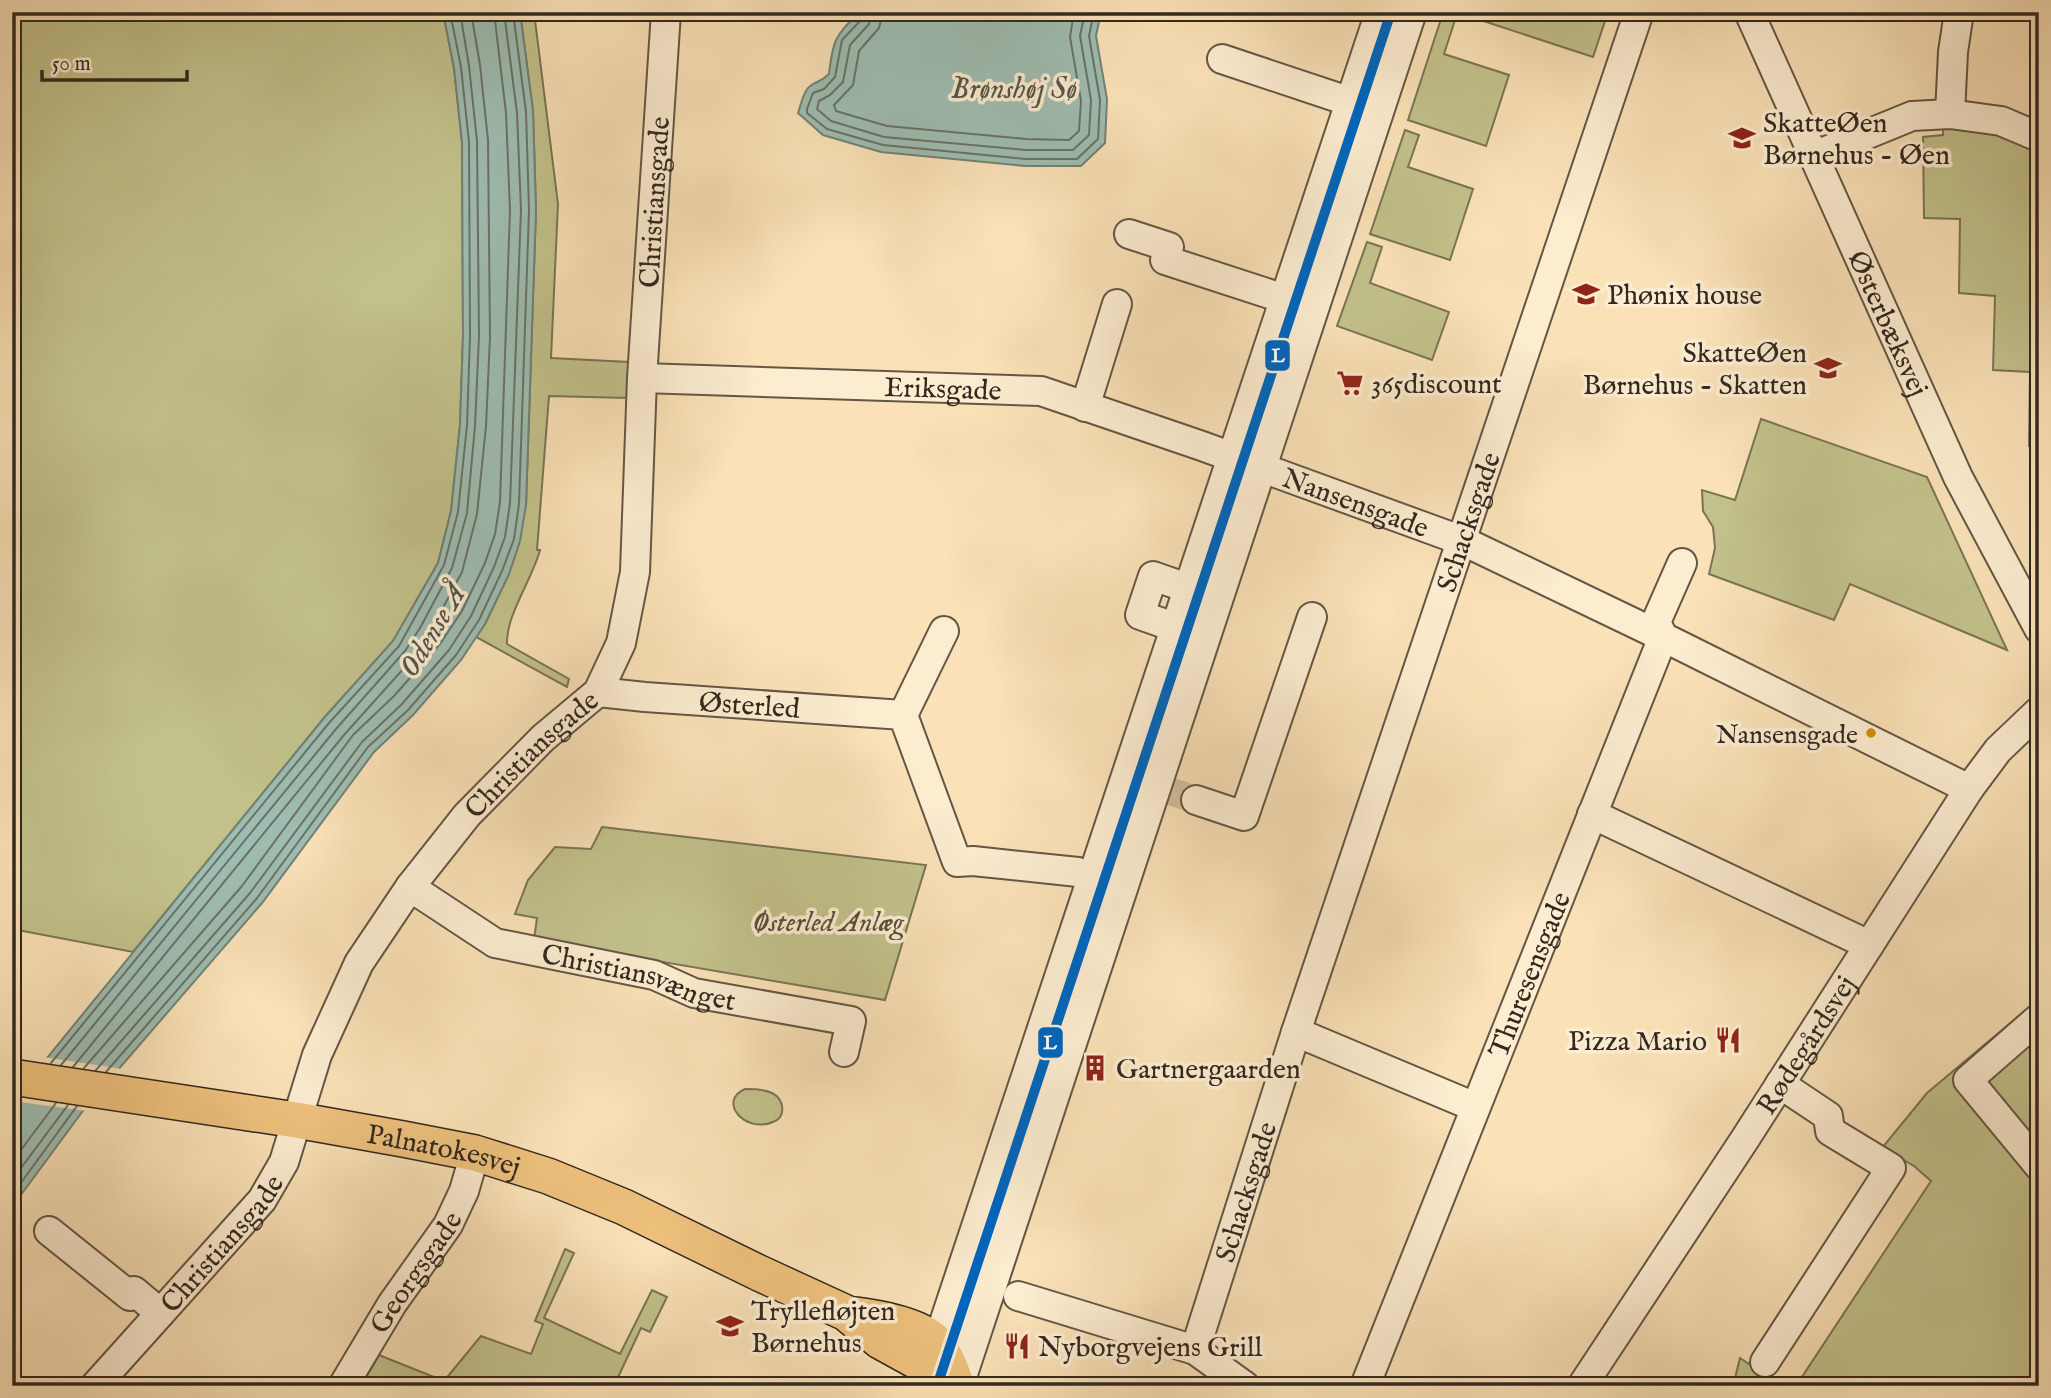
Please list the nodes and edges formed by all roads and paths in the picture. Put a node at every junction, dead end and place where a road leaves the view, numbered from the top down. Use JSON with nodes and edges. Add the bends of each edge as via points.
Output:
{"nodes":[{"id":1,"x":666,"y":12,"type":"edge"},
{"id":2,"x":1380,"y":12,"type":"edge"},
{"id":3,"x":1412,"y":12,"type":"edge"},
{"id":4,"x":1639,"y":12,"type":"edge"},
{"id":5,"x":1749,"y":12,"type":"edge"},
{"id":6,"x":1959,"y":12,"type":"edge"},
{"id":7,"x":1222,"y":59,"type":"dead end"},
{"id":8,"x":1351,"y":102,"type":"junction"},
{"id":9,"x":1951,"y":114,"type":"junction"},
{"id":10,"x":2039,"y":137,"type":"edge"},
{"id":11,"x":1814,"y":156,"type":"junction"},
{"id":12,"x":1129,"y":234,"type":"dead end"},
{"id":13,"x":1285,"y":299,"type":"junction"},
{"id":14,"x":1117,"y":304,"type":"dead end"},
{"id":15,"x":642,"y":378,"type":"junction"},
{"id":16,"x":1085,"y":407,"type":"junction"},
{"id":17,"x":1232,"y":457,"type":"junction"},
{"id":18,"x":1263,"y":468,"type":"junction"},
{"id":19,"x":1463,"y":541,"type":"junction"},
{"id":20,"x":1682,"y":563,"type":"dead end"},
{"id":21,"x":1190,"y":589,"type":"junction"},
{"id":22,"x":1312,"y":617,"type":"dead end"},
{"id":23,"x":1177,"y":628,"type":"junction"},
{"id":24,"x":2039,"y":629,"type":"edge"},
{"id":25,"x":944,"y":631,"type":"dead end"},
{"id":26,"x":1663,"y":637,"type":"junction"},
{"id":27,"x":598,"y":692,"type":"junction"},
{"id":28,"x":2039,"y":711,"type":"edge"},
{"id":29,"x":903,"y":715,"type":"junction"},
{"id":30,"x":1969,"y":789,"type":"junction"},
{"id":31,"x":1196,"y":800,"type":"tunnel mouth"},
{"id":32,"x":1592,"y":814,"type":"junction"},
{"id":33,"x":1094,"y":877,"type":"junction"},
{"id":34,"x":410,"y":887,"type":"junction"},
{"id":35,"x":1869,"y":945,"type":"junction"},
{"id":36,"x":2039,"y":1018,"type":"edge"},
{"id":37,"x":1296,"y":1032,"type":"junction"},
{"id":38,"x":844,"y":1052,"type":"dead end"},
{"id":39,"x":14,"y":1078,"type":"edge"},
{"id":40,"x":1780,"y":1084,"type":"junction"},
{"id":41,"x":1475,"y":1107,"type":"junction"},
{"id":42,"x":296,"y":1120,"type":"junction"},
{"id":43,"x":475,"y":1153,"type":"junction"},
{"id":44,"x":2039,"y":1166,"type":"edge"},
{"id":45,"x":49,"y":1231,"type":"dead end"},
{"id":46,"x":1018,"y":1296,"type":"dead end"},
{"id":47,"x":160,"y":1313,"type":"junction"},
{"id":48,"x":1195,"y":1350,"type":"junction"},
{"id":49,"x":1765,"y":1362,"type":"dead end"},
{"id":50,"x":944,"y":1376,"type":"edge"},
{"id":51,"x":95,"y":1386,"type":"edge"},
{"id":52,"x":344,"y":1386,"type":"edge"},
{"id":53,"x":1245,"y":1386,"type":"edge"},
{"id":54,"x":1365,"y":1386,"type":"edge"},
{"id":55,"x":1583,"y":1386,"type":"edge"}],
"edges":[{"from":1,"to":15,"type":"street","name":"Christiansgade"},
{"from":2,"to":8,"type":"street"},
{"from":3,"to":18,"type":"street"},
{"from":4,"to":19,"type":"street","name":"Schacksgade"},
{"from":5,"to":11,"type":"street","name":"Østerbæksvej"},
{"from":6,"to":9,"type":"street","via":[[1952,52]]},
{"from":7,"to":8,"type":"street"},
{"from":8,"to":13,"type":"street"},
{"from":9,"to":10,"type":"street","via":[[2001,121]]},
{"from":9,"to":11,"type":"street","via":[[1912,116]]},
{"from":11,"to":24,"type":"street","name":"Østerbæksvej","via":[[1958,477]]},
{"from":12,"to":13,"type":"street","via":[[1169,247],[1165,260]]},
{"from":13,"to":17,"type":"street"},
{"from":14,"to":16,"type":"street"},
{"from":15,"to":16,"type":"street","name":"Eriksgade","via":[[1041,391]]},
{"from":15,"to":27,"type":"street","name":"Christiansgade","via":[[635,572],[621,643]]},
{"from":16,"to":17,"type":"street","name":"Eriksgade"},
{"from":17,"to":18,"type":"street","name":"Nansensgade"},
{"from":17,"to":21,"type":"street"},
{"from":18,"to":19,"type":"street","name":"Nansensgade"},
{"from":18,"to":50,"type":"street","via":[[1162,788]]},
{"from":19,"to":26,"type":"street","name":"Nansensgade"},
{"from":19,"to":37,"type":"street","name":"Schacksgade"},
{"from":20,"to":26,"type":"street","name":"Thuresensgade","via":[[1657,622]]},
{"from":21,"to":23,"type":"street"},
{"from":21,"to":23,"type":"street","via":[[1153,576],[1144,602],[1140,615]]},
{"from":22,"to":31,"type":"street","via":[[1244,816]]},
{"from":23,"to":33,"type":"street"},
{"from":25,"to":29,"type":"street"},
{"from":26,"to":30,"type":"street","name":"Nansensgade"},
{"from":26,"to":32,"type":"street","name":"Thuresensgade"},
{"from":27,"to":29,"type":"street","name":"Østerled"},
{"from":27,"to":34,"type":"street","name":"Christiansgade","via":[[543,738],[467,815]]},
{"from":28,"to":30,"type":"street","name":"Rødegårdsvej","via":[[1998,750]]},
{"from":29,"to":33,"type":"street","via":[[957,862]]},
{"from":30,"to":35,"type":"street","name":"Rødegårdsvej"},
{"from":32,"to":35,"type":"street"},
{"from":32,"to":41,"type":"street","name":"Thuresensgade"},
{"from":33,"to":50,"type":"street"},
{"from":34,"to":38,"type":"street","name":"Christiansvænget","via":[[495,943],[654,975],[694,993],[851,1021]]},
{"from":34,"to":42,"type":"street","name":"Christiansgade","via":[[359,963],[317,1055]]},
{"from":35,"to":40,"type":"street","name":"Rødegårdsvej"},
{"from":36,"to":44,"type":"street","via":[[1968,1080]]},
{"from":37,"to":41,"type":"street"},
{"from":37,"to":48,"type":"street","name":"Schacksgade"},
{"from":39,"to":42,"type":"main road","name":"Palnatokesvej"},
{"from":40,"to":49,"type":"street","via":[[1828,1116],[1830,1131],[1891,1168]]},
{"from":40,"to":55,"type":"street","name":"Rødegårdsvej"},
{"from":41,"to":54,"type":"street","name":"Thuresensgade"},
{"from":42,"to":43,"type":"main road","name":"Palnatokesvej"},
{"from":42,"to":47,"type":"street","name":"Christiansgade","via":[[284,1162],[262,1200]]},
{"from":43,"to":50,"type":"main road","name":"Palnatokesvej","via":[[624,1206],[846,1313],[880,1341]]},
{"from":43,"to":52,"type":"street","name":"Georgsgade","via":[[448,1224],[392,1304]]},
{"from":45,"to":47,"type":"street","via":[[130,1296],[134,1291]]},
{"from":46,"to":48,"type":"street"},
{"from":47,"to":51,"type":"street","name":"Christiansgade"},
{"from":48,"to":53,"type":"street"}]}
